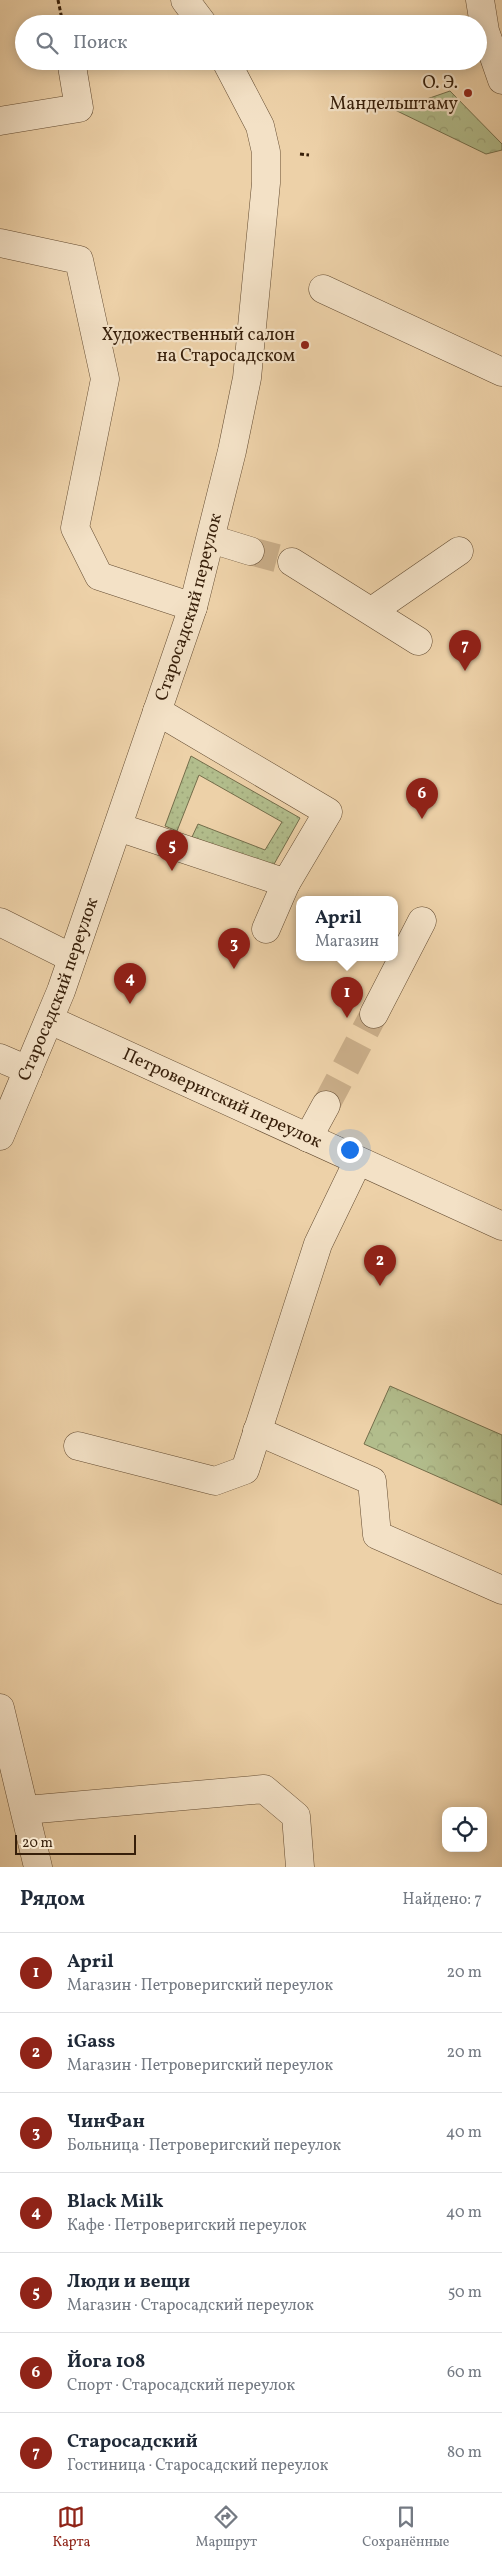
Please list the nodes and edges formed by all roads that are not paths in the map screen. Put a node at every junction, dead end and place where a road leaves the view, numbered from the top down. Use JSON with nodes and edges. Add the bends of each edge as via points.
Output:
{"nodes":[{"id":1,"x":185,"y":0,"type":"edge"},
{"id":2,"x":480,"y":0,"type":"edge"},
{"id":3,"x":196,"y":15,"type":"edge"},
{"id":4,"x":482,"y":15,"type":"edge"},
{"id":5,"x":487,"y":39,"type":"edge"},
{"id":6,"x":73,"y":70,"type":"edge"},
{"id":7,"x":231,"y":70,"type":"edge"},
{"id":8,"x":502,"y":80,"type":"edge"},
{"id":9,"x":0,"y":121,"type":"edge"},
{"id":10,"x":0,"y":243,"type":"edge"},
{"id":11,"x":323,"y":289,"type":"dead end"},
{"id":12,"x":502,"y":372,"type":"edge"},
{"id":13,"x":211,"y":539,"type":"junction"},
{"id":14,"x":250,"y":551,"type":"tunnel mouth"},
{"id":15,"x":459,"y":552,"type":"dead end"},
{"id":16,"x":292,"y":562,"type":"tunnel mouth"},
{"id":17,"x":193,"y":607,"type":"junction"},
{"id":18,"x":372,"y":610,"type":"junction"},
{"id":19,"x":418,"y":641,"type":"dead end"},
{"id":20,"x":157,"y":711,"type":"junction"},
{"id":21,"x":118,"y":827,"type":"junction"},
{"id":22,"x":286,"y":883,"type":"junction"},
{"id":23,"x":422,"y":921,"type":"dead end"},
{"id":24,"x":0,"y":922,"type":"edge"},
{"id":25,"x":266,"y":929,"type":"dead end"},
{"id":26,"x":72,"y":958,"type":"junction"},
{"id":27,"x":374,"y":1014,"type":"tunnel mouth"},
{"id":28,"x":50,"y":1020,"type":"junction"},
{"id":29,"x":0,"y":1058,"type":"edge"},
{"id":30,"x":28,"y":1070,"type":"junction"},
{"id":31,"x":326,"y":1105,"type":"tunnel mouth"},
{"id":32,"x":0,"y":1136,"type":"edge"},
{"id":33,"x":308,"y":1138,"type":"junction"},
{"id":34,"x":358,"y":1161,"type":"junction"},
{"id":35,"x":502,"y":1226,"type":"edge"},
{"id":36,"x":258,"y":1431,"type":"junction"},
{"id":37,"x":78,"y":1446,"type":"dead end"},
{"id":38,"x":502,"y":1590,"type":"edge"},
{"id":39,"x":0,"y":1708,"type":"edge"},
{"id":40,"x":26,"y":1810,"type":"junction"},
{"id":41,"x":38,"y":1867,"type":"edge"},
{"id":42,"x":300,"y":1867,"type":"edge"}],
"edges":[{"from":1,"to":3,"type":"street"},
{"from":2,"to":4,"type":"street"},
{"from":5,"to":8,"type":"street"},
{"from":6,"to":9,"type":"street","via":[[80,108]]},
{"from":7,"to":13,"type":"street","name":"Старосадский переулок","via":[[260,126],[266,152],[266,183],[247,378]]},
{"from":10,"to":17,"type":"street","via":[[79,260],[105,379],[75,528],[99,576]]},
{"from":11,"to":12,"type":"street"},
{"from":13,"to":14,"type":"street"},
{"from":13,"to":17,"type":"street","name":"Старосадский переулок"},
{"from":15,"to":18,"type":"street"},
{"from":16,"to":18,"type":"street"},
{"from":17,"to":20,"type":"street","name":"Старосадский переулок"},
{"from":18,"to":19,"type":"street"},
{"from":20,"to":21,"type":"street","name":"Старосадский переулок"},
{"from":20,"to":22,"type":"street","via":[[328,812]]},
{"from":21,"to":22,"type":"street"},
{"from":21,"to":26,"type":"street","name":"Старосадский переулок"},
{"from":22,"to":25,"type":"street"},
{"from":23,"to":27,"type":"street"},
{"from":24,"to":26,"type":"street"},
{"from":26,"to":28,"type":"street","name":"Старосадский переулок"},
{"from":28,"to":30,"type":"street","name":"Старосадский переулок"},
{"from":28,"to":33,"type":"street","name":"Петроверигский переулок"},
{"from":29,"to":30,"type":"street"},
{"from":30,"to":32,"type":"street","name":"Старосадский переулок"},
{"from":31,"to":33,"type":"street"},
{"from":33,"to":34,"type":"street","name":"Петроверигский переулок"},
{"from":34,"to":35,"type":"street","name":"Петроверигский переулок"},
{"from":34,"to":36,"type":"street","via":[[318,1244]]},
{"from":36,"to":37,"type":"street","via":[[245,1470],[215,1481]]},
{"from":36,"to":38,"type":"street","via":[[372,1481],[377,1535]]},
{"from":39,"to":40,"type":"street"},
{"from":40,"to":41,"type":"street"},
{"from":40,"to":42,"type":"street","via":[[264,1789],[296,1816]]}]}
